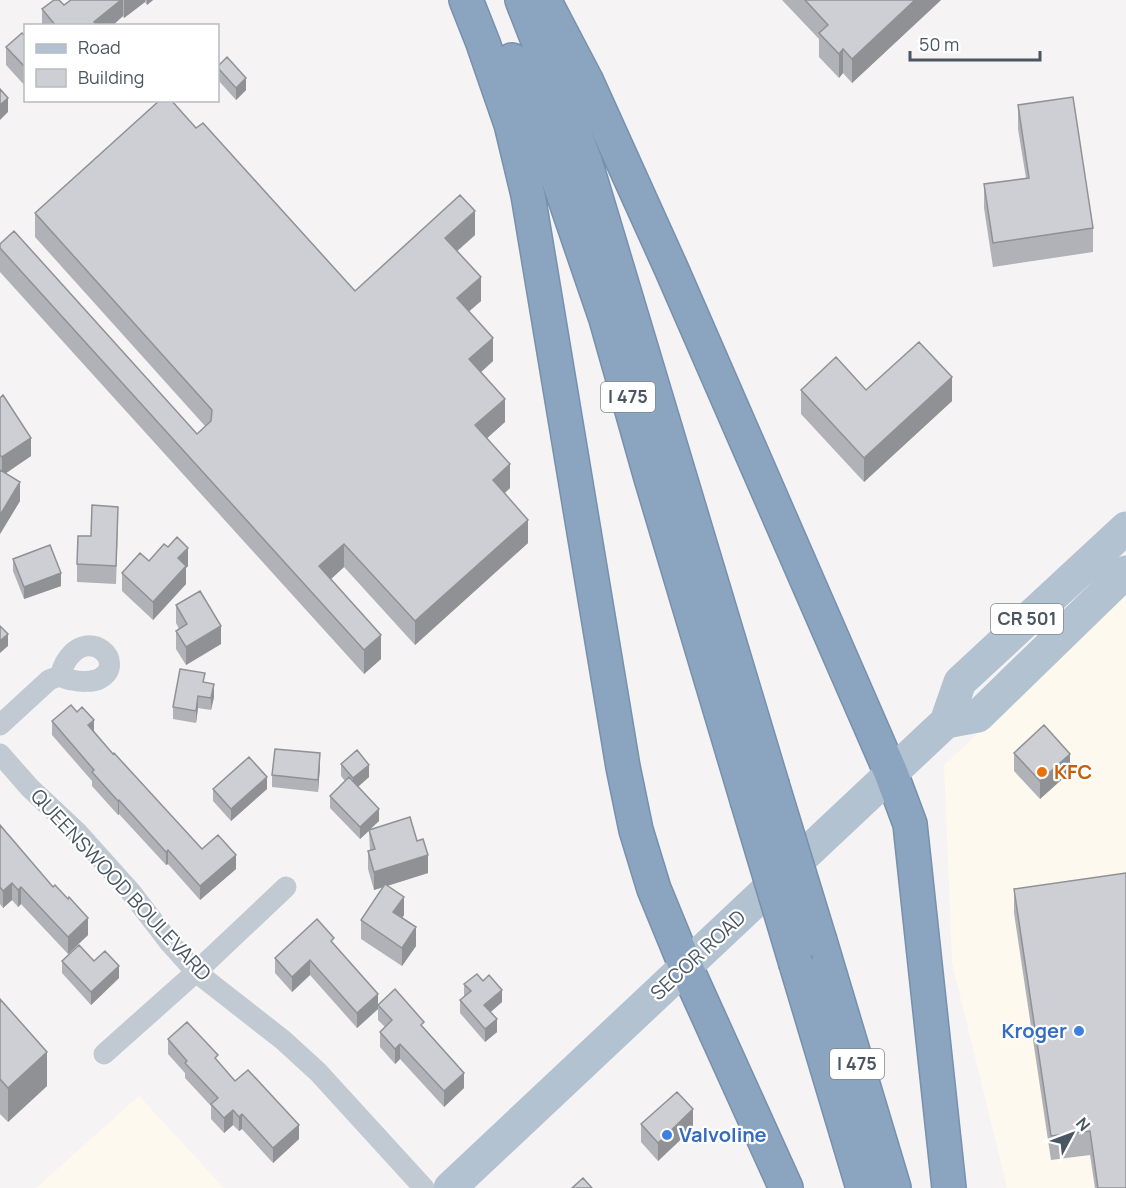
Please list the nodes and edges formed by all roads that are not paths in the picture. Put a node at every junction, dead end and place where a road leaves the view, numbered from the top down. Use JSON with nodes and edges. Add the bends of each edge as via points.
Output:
{"nodes":[{"id":1,"x":466,"y":0,"type":"edge"},
{"id":2,"x":489,"y":0,"type":"edge"},
{"id":3,"x":522,"y":0,"type":"edge"},
{"id":4,"x":544,"y":0,"type":"edge"},
{"id":5,"x":1126,"y":528,"type":"edge"},
{"id":6,"x":1126,"y":572,"type":"edge"},
{"id":7,"x":60,"y":676,"type":"dead end"},
{"id":8,"x":946,"y":722,"type":"junction"},
{"id":9,"x":0,"y":725,"type":"edge"},
{"id":10,"x":0,"y":754,"type":"edge"},
{"id":11,"x":891,"y":773,"type":"junction"},
{"id":12,"x":760,"y":792,"type":"junction"},
{"id":13,"x":286,"y":887,"type":"dead end"},
{"id":14,"x":686,"y":967,"type":"junction"},
{"id":15,"x":196,"y":972,"type":"junction"},
{"id":16,"x":104,"y":1054,"type":"dead end"},
{"id":17,"x":424,"y":1188,"type":"edge"},
{"id":18,"x":450,"y":1188,"type":"edge"},
{"id":19,"x":786,"y":1188,"type":"edge"},
{"id":20,"x":863,"y":1188,"type":"edge"},
{"id":21,"x":894,"y":1188,"type":"edge"},
{"id":22,"x":949,"y":1188,"type":"edge"}],
"edges":[{"from":1,"to":14,"type":"highway","via":[[511,124],[528,195],[636,830],[654,889]]},
{"from":2,"to":12,"type":"highway","number":"I 475","via":[[556,173],[606,319],[651,478]]},
{"from":3,"to":12,"type":"highway","number":"I 475","via":[[585,161]]},
{"from":4,"to":11,"type":"highway","via":[[586,80],[671,267]]},
{"from":5,"to":8,"type":"main road","name":"SECOR ROAD","number":"CR 501","via":[[960,682]]},
{"from":6,"to":8,"type":"main road","via":[[978,716]]},
{"from":7,"to":9,"type":"street","via":[[50,680]]},
{"from":8,"to":11,"type":"main road","name":"SECOR ROAD"},
{"from":10,"to":15,"type":"street","name":"QUEENSWOOD BOULEVARD","via":[[78,833]]},
{"from":11,"to":14,"type":"main road","name":"SECOR ROAD"},
{"from":11,"to":22,"type":"highway","via":[[910,824]]},
{"from":12,"to":20,"type":"highway","number":"I 475","bridge":true,"via":[[796,964]]},
{"from":12,"to":21,"type":"highway","number":"I 475","bridge":true,"via":[[820,941]]},
{"from":13,"to":15,"type":"street"},
{"from":14,"to":18,"type":"main road","name":"SECOR ROAD"},
{"from":14,"to":19,"type":"highway"},
{"from":15,"to":16,"type":"street"},
{"from":15,"to":17,"type":"street","name":"QUEENSWOOD BOULEVARD","via":[[318,1072]]}]}
